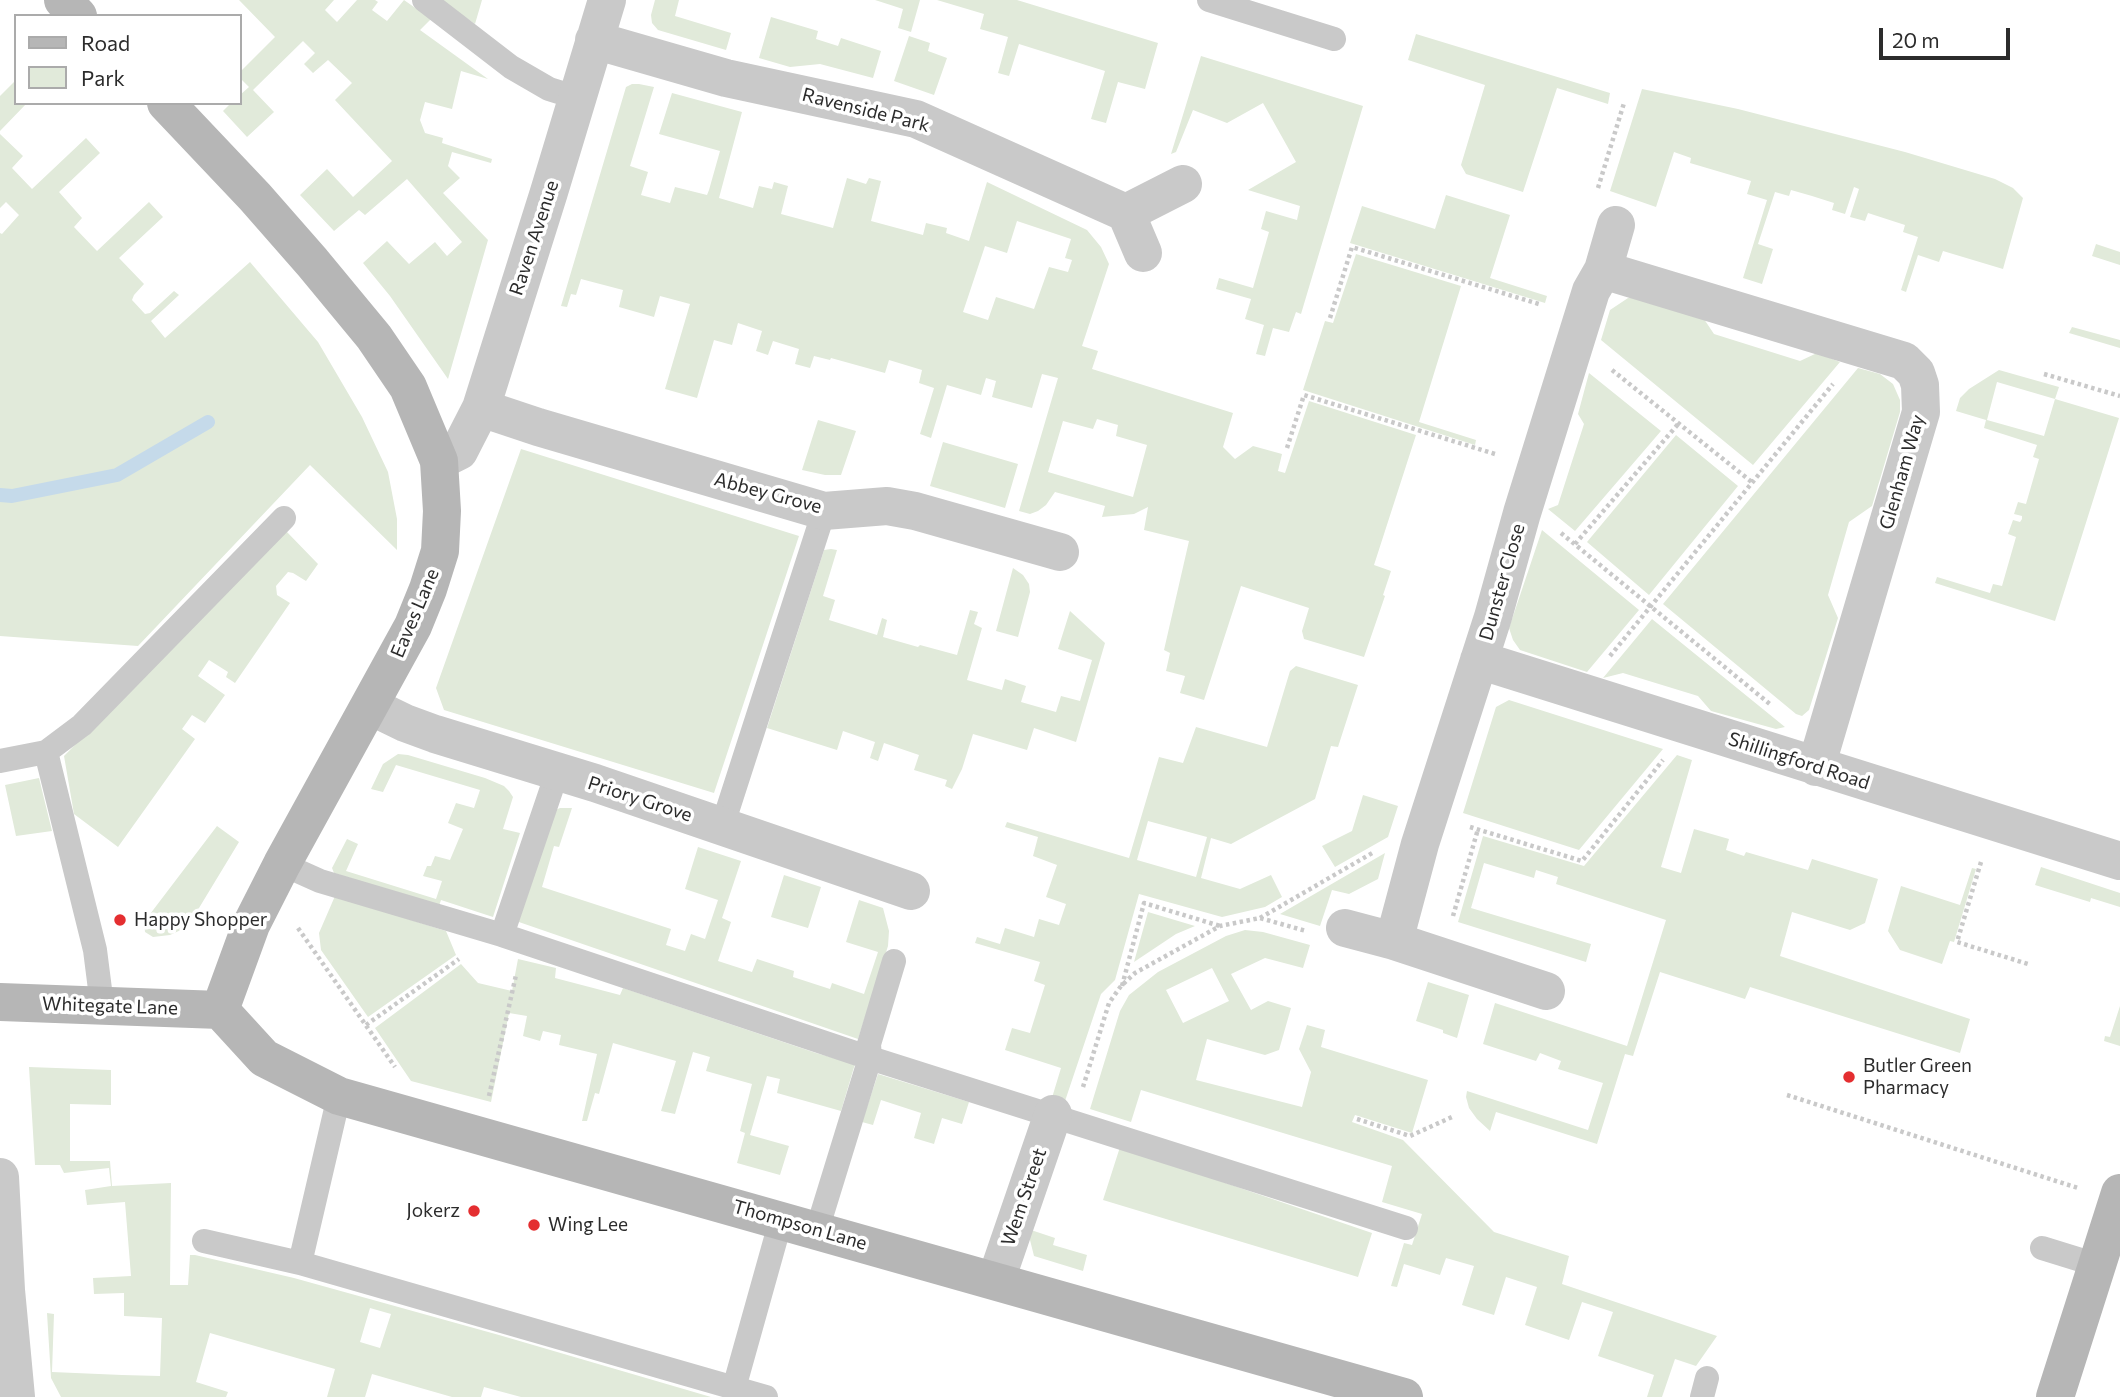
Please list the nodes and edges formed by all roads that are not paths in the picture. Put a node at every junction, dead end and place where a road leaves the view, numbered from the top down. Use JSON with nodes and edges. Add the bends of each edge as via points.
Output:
{"nodes":[{"id":1,"x":63,"y":0,"type":"edge"},
{"id":2,"x":424,"y":0,"type":"edge"},
{"id":3,"x":607,"y":0,"type":"edge"},
{"id":4,"x":1209,"y":0,"type":"edge"},
{"id":5,"x":76,"y":14,"type":"edge"},
{"id":6,"x":1334,"y":39,"type":"dead end"},
{"id":7,"x":594,"y":40,"type":"junction"},
{"id":8,"x":578,"y":98,"type":"junction"},
{"id":9,"x":168,"y":105,"type":"edge"},
{"id":10,"x":1183,"y":184,"type":"dead end"},
{"id":11,"x":1607,"y":212,"type":"road end"},
{"id":12,"x":1126,"y":213,"type":"junction"},
{"id":13,"x":1143,"y":253,"type":"dead end"},
{"id":14,"x":1604,"y":270,"type":"junction"},
{"id":15,"x":481,"y":408,"type":"junction"},
{"id":16,"x":439,"y":461,"type":"junction"},
{"id":17,"x":824,"y":511,"type":"junction"},
{"id":18,"x":284,"y":518,"type":"dead end"},
{"id":19,"x":1060,"y":552,"type":"dead end"},
{"id":20,"x":1479,"y":660,"type":"junction"},
{"id":21,"x":370,"y":706,"type":"junction"},
{"id":22,"x":46,"y":752,"type":"junction"},
{"id":23,"x":0,"y":761,"type":"edge"},
{"id":24,"x":1816,"y":766,"type":"junction"},
{"id":25,"x":557,"y":773,"type":"junction"},
{"id":26,"x":722,"y":827,"type":"junction"},
{"id":27,"x":2120,"y":861,"type":"edge"},
{"id":28,"x":282,"y":864,"type":"junction"},
{"id":29,"x":911,"y":891,"type":"dead end"},
{"id":30,"x":1345,"y":928,"type":"road end"},
{"id":31,"x":513,"y":938,"type":"junction"},
{"id":32,"x":1394,"y":941,"type":"junction"},
{"id":33,"x":894,"y":961,"type":"dead end"},
{"id":34,"x":1546,"y":991,"type":"dead end"},
{"id":35,"x":0,"y":1002,"type":"edge"},
{"id":36,"x":102,"y":1005,"type":"junction"},
{"id":37,"x":220,"y":1010,"type":"junction"},
{"id":38,"x":870,"y":1058,"type":"junction"},
{"id":39,"x":339,"y":1096,"type":"junction"},
{"id":40,"x":1053,"y":1114,"type":"junction"},
{"id":41,"x":0,"y":1177,"type":"edge"},
{"id":42,"x":2120,"y":1193,"type":"edge"},
{"id":43,"x":799,"y":1225,"type":"junction"},
{"id":44,"x":1406,"y":1228,"type":"dead end"},
{"id":45,"x":204,"y":1241,"type":"dead end"},
{"id":46,"x":2042,"y":1248,"type":"dead end"},
{"id":47,"x":300,"y":1264,"type":"junction"},
{"id":48,"x":2098,"y":1265,"type":"junction"},
{"id":49,"x":2,"y":1278,"type":"edge"},
{"id":50,"x":996,"y":1280,"type":"junction"},
{"id":51,"x":734,"y":1388,"type":"junction"},
{"id":52,"x":16,"y":1397,"type":"edge"},
{"id":53,"x":766,"y":1397,"type":"edge"},
{"id":54,"x":1404,"y":1397,"type":"edge"},
{"id":55,"x":2055,"y":1397,"type":"edge"}],
"edges":[{"from":1,"to":5,"type":"main road"},
{"from":2,"to":8,"type":"lane","via":[[511,67],[549,89]]},
{"from":3,"to":7,"type":"street","name":"Raven Avenue"},
{"from":4,"to":6,"type":"lane"},
{"from":7,"to":8,"type":"street","name":"Raven Avenue"},
{"from":7,"to":12,"type":"street","name":"Ravenside Park","via":[[726,78],[916,119]]},
{"from":8,"to":15,"type":"street","name":"Raven Avenue"},
{"from":9,"to":16,"type":"main road","name":"Eaves Lane","via":[[255,197],[374,337],[408,387]]},
{"from":10,"to":12,"type":"street"},
{"from":11,"to":14,"type":"street","name":"Dunster Close"},
{"from":12,"to":13,"type":"street"},
{"from":14,"to":20,"type":"street","name":"Dunster Close","via":[[1591,291]]},
{"from":14,"to":24,"type":"street","name":"Glenham Way","via":[[1904,361],[1916,373],[1921,412]]},
{"from":15,"to":16,"type":"street","name":"Raven Avenue","via":[[459,451]]},
{"from":15,"to":17,"type":"street","name":"Abbey Grove"},
{"from":16,"to":21,"type":"main road","name":"Eaves Lane","via":[[440,551],[413,626]]},
{"from":17,"to":19,"type":"street","name":"Abbey Grove","via":[[887,506]]},
{"from":17,"to":26,"type":"lane"},
{"from":18,"to":22,"type":"lane","via":[[82,725]]},
{"from":20,"to":24,"type":"street","name":"Shillingford Road"},
{"from":20,"to":32,"type":"street","name":"Dunster Close"},
{"from":21,"to":25,"type":"street","name":"Priory Grove","via":[[435,734]]},
{"from":21,"to":28,"type":"main road","name":"Eaves Lane"},
{"from":22,"to":23,"type":"lane"},
{"from":22,"to":36,"type":"lane","via":[[95,950]]},
{"from":24,"to":27,"type":"street","name":"Shillingford Road"},
{"from":25,"to":26,"type":"street","name":"Priory Grove"},
{"from":25,"to":31,"type":"lane"},
{"from":26,"to":29,"type":"street","name":"Priory Grove"},
{"from":28,"to":31,"type":"lane","via":[[320,881]]},
{"from":28,"to":37,"type":"main road","name":"Eaves Lane","via":[[251,925]]},
{"from":30,"to":32,"type":"street"},
{"from":31,"to":38,"type":"lane"},
{"from":32,"to":34,"type":"street"},
{"from":33,"to":38,"type":"lane","via":[[869,1044]]},
{"from":35,"to":36,"type":"main road","name":"Whitegate Lane"},
{"from":36,"to":37,"type":"main road","name":"Whitegate Lane"},
{"from":37,"to":39,"type":"main road","name":"Thompson Lane","via":[[264,1058]]},
{"from":38,"to":40,"type":"lane"},
{"from":38,"to":43,"type":"lane"},
{"from":39,"to":43,"type":"main road","name":"Thompson Lane"},
{"from":39,"to":47,"type":"lane"},
{"from":40,"to":44,"type":"lane"},
{"from":40,"to":50,"type":"street","name":"Wem Street"},
{"from":41,"to":49,"type":"street"},
{"from":42,"to":48,"type":"main road"},
{"from":43,"to":50,"type":"main road","name":"Thompson Lane"},
{"from":43,"to":51,"type":"lane"},
{"from":45,"to":47,"type":"lane"},
{"from":46,"to":48,"type":"lane"},
{"from":47,"to":51,"type":"lane"},
{"from":48,"to":55,"type":"main road"},
{"from":49,"to":52,"type":"street"},
{"from":50,"to":54,"type":"main road","name":"Thompson Lane"},
{"from":51,"to":53,"type":"lane"}]}
